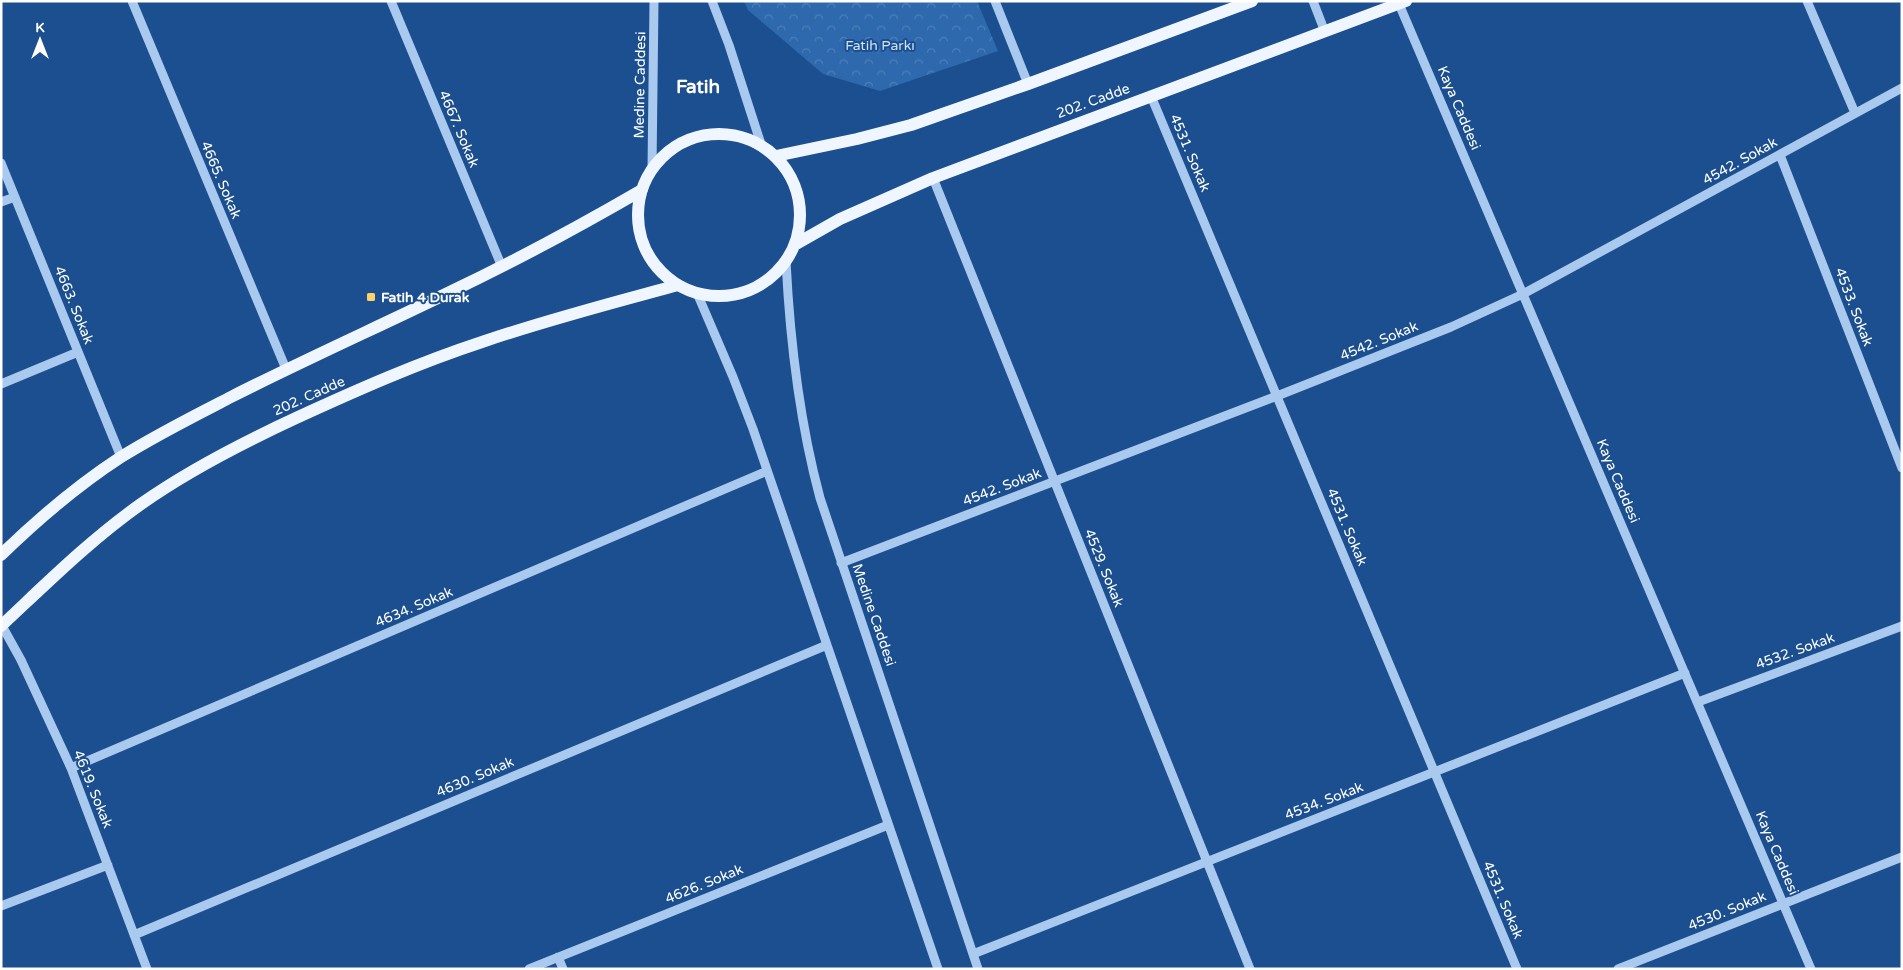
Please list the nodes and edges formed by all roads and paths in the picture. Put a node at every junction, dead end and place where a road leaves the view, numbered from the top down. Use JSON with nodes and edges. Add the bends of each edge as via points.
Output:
{"nodes":[{"id":1,"x":132,"y":1,"type":"edge"},
{"id":2,"x":391,"y":1,"type":"edge"},
{"id":3,"x":654,"y":1,"type":"edge"},
{"id":4,"x":712,"y":1,"type":"edge"},
{"id":5,"x":995,"y":1,"type":"edge"},
{"id":6,"x":1252,"y":1,"type":"edge"},
{"id":7,"x":1313,"y":1,"type":"edge"},
{"id":8,"x":1807,"y":1,"type":"edge"},
{"id":9,"x":1403,"y":2,"type":"edge"},
{"id":10,"x":1325,"y":32,"type":"junction"},
{"id":11,"x":1028,"y":84,"type":"junction"},
{"id":12,"x":1902,"y":88,"type":"edge"},
{"id":13,"x":1151,"y":96,"type":"junction"},
{"id":14,"x":1855,"y":114,"type":"junction"},
{"id":15,"x":760,"y":144,"type":"junction"},
{"id":16,"x":1780,"y":155,"type":"junction"},
{"id":17,"x":776,"y":156,"type":"junction"},
{"id":18,"x":1,"y":163,"type":"edge"},
{"id":19,"x":652,"y":170,"type":"junction"},
{"id":20,"x":933,"y":178,"type":"junction"},
{"id":21,"x":642,"y":190,"type":"junction"},
{"id":22,"x":15,"y":197,"type":"junction"},
{"id":23,"x":1,"y":202,"type":"edge"},
{"id":24,"x":796,"y":244,"type":"junction"},
{"id":25,"x":786,"y":261,"type":"junction"},
{"id":26,"x":502,"y":267,"type":"junction"},
{"id":27,"x":678,"y":285,"type":"junction"},
{"id":28,"x":696,"y":293,"type":"junction"},
{"id":29,"x":1523,"y":294,"type":"junction"},
{"id":30,"x":78,"y":352,"type":"junction"},
{"id":31,"x":286,"y":369,"type":"junction"},
{"id":32,"x":1,"y":384,"type":"edge"},
{"id":33,"x":1277,"y":396,"type":"junction"},
{"id":34,"x":121,"y":457,"type":"junction"},
{"id":35,"x":1902,"y":468,"type":"edge"},
{"id":36,"x":767,"y":471,"type":"junction"},
{"id":37,"x":1055,"y":481,"type":"junction"},
{"id":38,"x":1,"y":555,"type":"edge"},
{"id":39,"x":841,"y":563,"type":"junction"},
{"id":40,"x":2,"y":625,"type":"edge"},
{"id":41,"x":1902,"y":626,"type":"edge"},
{"id":42,"x":827,"y":645,"type":"junction"},
{"id":43,"x":1685,"y":673,"type":"junction"},
{"id":44,"x":1698,"y":702,"type":"junction"},
{"id":45,"x":71,"y":768,"type":"junction"},
{"id":46,"x":1435,"y":772,"type":"junction"},
{"id":47,"x":888,"y":825,"type":"junction"},
{"id":48,"x":1902,"y":857,"type":"edge"},
{"id":49,"x":1207,"y":862,"type":"junction"},
{"id":50,"x":108,"y":865,"type":"junction"},
{"id":51,"x":1783,"y":904,"type":"junction"},
{"id":52,"x":1,"y":906,"type":"edge"},
{"id":53,"x":134,"y":935,"type":"junction"},
{"id":54,"x":973,"y":954,"type":"junction"},
{"id":55,"x":558,"y":957,"type":"junction"},
{"id":56,"x":147,"y":969,"type":"edge"},
{"id":57,"x":529,"y":969,"type":"edge"},
{"id":58,"x":563,"y":969,"type":"edge"},
{"id":59,"x":938,"y":969,"type":"edge"},
{"id":60,"x":978,"y":969,"type":"edge"},
{"id":61,"x":1250,"y":969,"type":"edge"},
{"id":62,"x":1517,"y":969,"type":"edge"},
{"id":63,"x":1618,"y":969,"type":"edge"},
{"id":64,"x":1811,"y":969,"type":"edge"}],
"edges":[{"from":1,"to":31,"type":"street","name":"4665. Sokak"},
{"from":2,"to":26,"type":"street","name":"4667. Sokak"},
{"from":3,"to":19,"type":"street","name":"Medine Caddesi"},
{"from":4,"to":15,"type":"street"},
{"from":5,"to":11,"type":"street"},
{"from":6,"to":11,"type":"main road"},
{"from":7,"to":10,"type":"street"},
{"from":8,"to":14,"type":"street"},
{"from":9,"to":10,"type":"main road","name":"202. Cadde"},
{"from":9,"to":29,"type":"street","name":"Kaya Caddesi"},
{"from":10,"to":13,"type":"main road","name":"202. Cadde"},
{"from":11,"to":17,"type":"main road","via":[[911,125]]},
{"from":12,"to":14,"type":"street","name":"4542. Sokak"},
{"from":13,"to":20,"type":"main road","name":"202. Cadde"},
{"from":13,"to":33,"type":"street","name":"4531. Sokak"},
{"from":14,"to":16,"type":"street","name":"4542. Sokak"},
{"from":15,"to":17,"type":"main road"},
{"from":15,"to":19,"type":"main road","via":[[743,137],[705,135],[670,149]]},
{"from":16,"to":29,"type":"street","name":"4542. Sokak"},
{"from":16,"to":35,"type":"street","name":"4533. Sokak"},
{"from":17,"to":24,"type":"main road","via":[[796,187],[800,226]]},
{"from":18,"to":22,"type":"street","name":"4663. Sokak"},
{"from":19,"to":21,"type":"main road"},
{"from":20,"to":24,"type":"main road","name":"202. Cadde","via":[[840,219]]},
{"from":20,"to":37,"type":"street","name":"4529. Sokak"},
{"from":21,"to":26,"type":"main road"},
{"from":21,"to":27,"type":"main road","via":[[638,219],[641,238],[649,257]]},
{"from":22,"to":23,"type":"street"},
{"from":22,"to":30,"type":"street","name":"4663. Sokak"},
{"from":24,"to":25,"type":"main road"},
{"from":25,"to":28,"type":"main road","via":[[756,287],[716,296]]},
{"from":25,"to":39,"type":"street","name":"Medine Caddesi","via":[[789,327],[805,437]]},
{"from":26,"to":31,"type":"main road"},
{"from":27,"to":28,"type":"main road"},
{"from":27,"to":40,"type":"main road","name":"202. Cadde","via":[[482,342],[383,379],[253,438],[196,468],[141,504],[88,545]]},
{"from":28,"to":36,"type":"street","via":[[733,377]]},
{"from":29,"to":33,"type":"street","name":"4542. Sokak","via":[[1451,327]]},
{"from":29,"to":43,"type":"street","name":"Kaya Caddesi"},
{"from":30,"to":32,"type":"street"},
{"from":30,"to":34,"type":"street","name":"4663. Sokak"},
{"from":31,"to":34,"type":"main road"},
{"from":33,"to":37,"type":"street","name":"4542. Sokak"},
{"from":33,"to":46,"type":"street","name":"4531. Sokak"},
{"from":34,"to":38,"type":"main road","via":[[63,500]]},
{"from":36,"to":42,"type":"street"},
{"from":36,"to":45,"type":"street","name":"4634. Sokak"},
{"from":37,"to":39,"type":"street","name":"4542. Sokak"},
{"from":37,"to":49,"type":"street","name":"4529. Sokak"},
{"from":39,"to":54,"type":"street","name":"Medine Caddesi"},
{"from":40,"to":45,"type":"street","name":"4619. Sokak"},
{"from":41,"to":44,"type":"street","name":"4532. Sokak"},
{"from":42,"to":47,"type":"street"},
{"from":42,"to":53,"type":"street","name":"4630. Sokak"},
{"from":43,"to":44,"type":"street","name":"Kaya Caddesi"},
{"from":43,"to":46,"type":"street","name":"4534. Sokak"},
{"from":44,"to":51,"type":"street","name":"Kaya Caddesi"},
{"from":45,"to":50,"type":"street","name":"4619. Sokak"},
{"from":46,"to":49,"type":"street","name":"4534. Sokak"},
{"from":46,"to":62,"type":"street","name":"4531. Sokak"},
{"from":47,"to":55,"type":"street","name":"4626. Sokak"},
{"from":47,"to":59,"type":"street"},
{"from":48,"to":51,"type":"street","name":"4530. Sokak"},
{"from":49,"to":54,"type":"street","name":"4534. Sokak"},
{"from":49,"to":61,"type":"street","name":"4529. Sokak"},
{"from":50,"to":52,"type":"street"},
{"from":50,"to":53,"type":"street","name":"4619. Sokak"},
{"from":51,"to":63,"type":"street","name":"4530. Sokak"},
{"from":51,"to":64,"type":"street","name":"Kaya Caddesi"},
{"from":53,"to":56,"type":"street","name":"4619. Sokak"},
{"from":54,"to":60,"type":"street","name":"Medine Caddesi"},
{"from":55,"to":57,"type":"street","name":"4626. Sokak"},
{"from":55,"to":58,"type":"street"}]}
